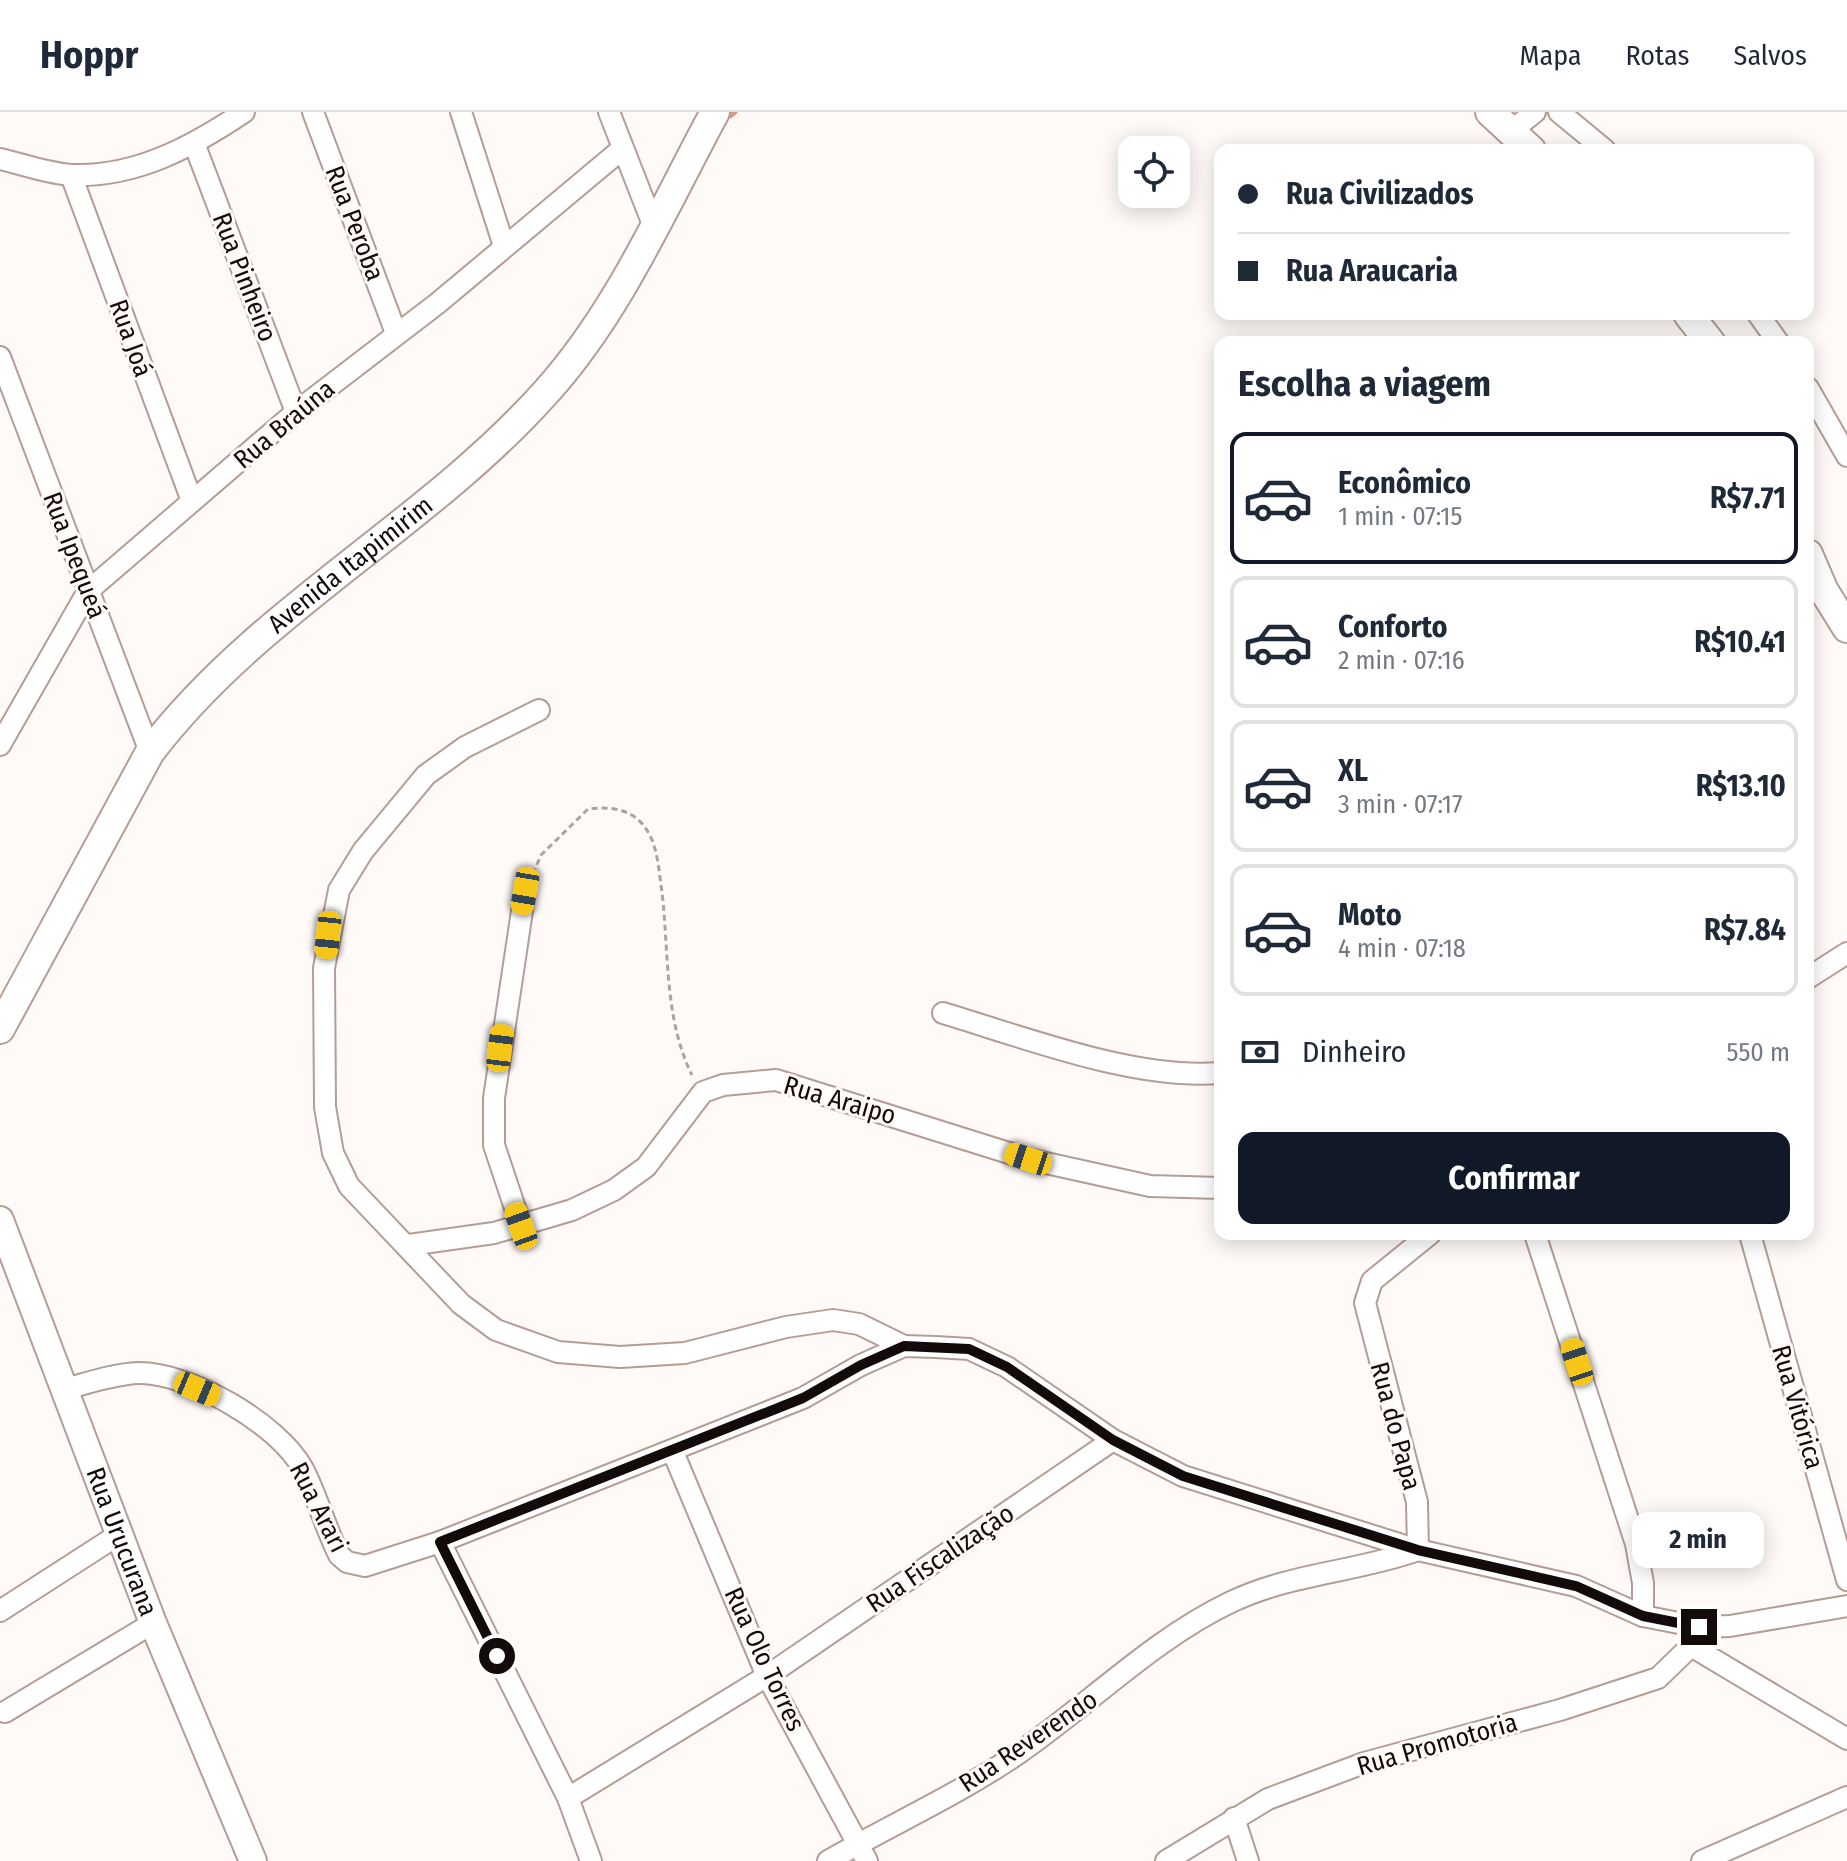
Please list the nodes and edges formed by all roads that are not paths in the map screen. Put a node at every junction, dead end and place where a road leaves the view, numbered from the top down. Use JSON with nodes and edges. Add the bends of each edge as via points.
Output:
{"nodes":[{"id":1,"x":244,"y":112,"type":"edge"},
{"id":2,"x":313,"y":112,"type":"edge"},
{"id":3,"x":461,"y":112,"type":"edge"},
{"id":4,"x":609,"y":112,"type":"edge"},
{"id":5,"x":715,"y":112,"type":"edge"},
{"id":6,"x":1490,"y":112,"type":"edge"},
{"id":7,"x":1535,"y":112,"type":"edge"},
{"id":8,"x":1559,"y":112,"type":"edge"},
{"id":9,"x":1520,"y":141,"type":"edge"},
{"id":10,"x":194,"y":143,"type":"junction"},
{"id":11,"x":1598,"y":144,"type":"edge"},
{"id":12,"x":622,"y":149,"type":"junction"},
{"id":13,"x":0,"y":159,"type":"edge"},
{"id":14,"x":71,"y":175,"type":"junction"},
{"id":15,"x":654,"y":227,"type":"junction"},
{"id":16,"x":504,"y":246,"type":"junction"},
{"id":17,"x":1693,"y":320,"type":"edge"},
{"id":18,"x":396,"y":333,"type":"junction"},
{"id":19,"x":1705,"y":336,"type":"edge"},
{"id":20,"x":0,"y":357,"type":"edge"},
{"id":21,"x":1814,"y":398,"type":"edge"},
{"id":22,"x":296,"y":412,"type":"junction"},
{"id":23,"x":1847,"y":456,"type":"edge"},
{"id":24,"x":192,"y":501,"type":"junction"},
{"id":25,"x":1814,"y":565,"type":"edge"},
{"id":26,"x":88,"y":591,"type":"junction"},
{"id":27,"x":1847,"y":628,"type":"edge"},
{"id":28,"x":539,"y":710,"type":"dead end"},
{"id":29,"x":0,"y":745,"type":"edge"},
{"id":30,"x":150,"y":752,"type":"junction"},
{"id":31,"x":525,"y":891,"type":"road end"},
{"id":32,"x":1844,"y":959,"type":"edge"},
{"id":33,"x":1814,"y":975,"type":"edge"},
{"id":34,"x":943,"y":1013,"type":"dead end"},
{"id":35,"x":0,"y":1029,"type":"edge"},
{"id":36,"x":1214,"y":1073,"type":"edge"},
{"id":37,"x":1214,"y":1188,"type":"edge"},
{"id":38,"x":521,"y":1226,"type":"junction"},
{"id":39,"x":1,"y":1227,"type":"edge"},
{"id":40,"x":1423,"y":1240,"type":"edge"},
{"id":41,"x":1537,"y":1240,"type":"edge"},
{"id":42,"x":1752,"y":1240,"type":"edge"},
{"id":43,"x":409,"y":1245,"type":"junction"},
{"id":44,"x":904,"y":1346,"type":"junction"},
{"id":45,"x":65,"y":1389,"type":"junction"},
{"id":46,"x":1113,"y":1440,"type":"junction"},
{"id":47,"x":673,"y":1452,"type":"junction"},
{"id":48,"x":121,"y":1533,"type":"junction"},
{"id":49,"x":440,"y":1542,"type":"junction"},
{"id":50,"x":1418,"y":1550,"type":"junction"},
{"id":51,"x":1847,"y":1580,"type":"edge"},
{"id":52,"x":1847,"y":1606,"type":"edge"},
{"id":53,"x":0,"y":1611,"type":"edge"},
{"id":54,"x":1643,"y":1616,"type":"junction"},
{"id":55,"x":153,"y":1623,"type":"junction"},
{"id":56,"x":1695,"y":1636,"type":"junction"},
{"id":57,"x":767,"y":1676,"type":"junction"},
{"id":58,"x":5,"y":1712,"type":"dead end"},
{"id":59,"x":1847,"y":1739,"type":"edge"},
{"id":60,"x":1847,"y":1797,"type":"edge"},
{"id":61,"x":568,"y":1798,"type":"junction"},
{"id":62,"x":1234,"y":1818,"type":"junction"},
{"id":63,"x":863,"y":1852,"type":"edge"},
{"id":64,"x":253,"y":1861,"type":"edge"},
{"id":65,"x":591,"y":1861,"type":"edge"},
{"id":66,"x":828,"y":1861,"type":"edge"},
{"id":67,"x":1166,"y":1861,"type":"edge"},
{"id":68,"x":1248,"y":1861,"type":"edge"},
{"id":69,"x":1702,"y":1861,"type":"edge"}],
"edges":[{"from":1,"to":10,"type":"street"},
{"from":2,"to":18,"type":"street","name":"Rua Peroba"},
{"from":3,"to":16,"type":"street"},
{"from":4,"to":12,"type":"street"},
{"from":5,"to":15,"type":"main road","name":"Avenida Itapimirim"},
{"from":6,"to":9,"type":"main road"},
{"from":7,"to":9,"type":"street"},
{"from":8,"to":11,"type":"street"},
{"from":10,"to":14,"type":"street","via":[[128,171]]},
{"from":10,"to":22,"type":"street","name":"Rua Pinheiro"},
{"from":12,"to":15,"type":"street"},
{"from":12,"to":16,"type":"street","name":"Rua Braúna"},
{"from":13,"to":14,"type":"street"},
{"from":14,"to":24,"type":"street","name":"Rua Joá"},
{"from":15,"to":30,"type":"main road","name":"Avenida Itapimirim","via":[[605,313],[546,393],[419,508],[214,678]]},
{"from":16,"to":18,"type":"street","name":"Rua Braúna"},
{"from":17,"to":19,"type":"main road"},
{"from":18,"to":22,"type":"street","name":"Rua Braúna"},
{"from":20,"to":26,"type":"street","name":"Rua Ipequeá"},
{"from":21,"to":23,"type":"street"},
{"from":22,"to":24,"type":"street","name":"Rua Braúna"},
{"from":24,"to":26,"type":"street","name":"Rua Braúna"},
{"from":25,"to":27,"type":"main road"},
{"from":26,"to":29,"type":"street","name":"Rua Braúna"},
{"from":26,"to":30,"type":"street","name":"Rua Ipequeá"},
{"from":28,"to":43,"type":"street","via":[[465,747],[426,775],[363,851],[339,890],[331,920],[324,968],[324,1061],[333,1153],[349,1186]]},
{"from":30,"to":35,"type":"main road","name":"Avenida Itapimirim"},
{"from":31,"to":38,"type":"street","via":[[494,1098],[494,1145]]},
{"from":32,"to":33,"type":"street"},
{"from":34,"to":36,"type":"street","via":[[1169,1074]]},
{"from":37,"to":38,"type":"street","name":"Rua Araipo","via":[[1150,1186],[1028,1159],[776,1080],[703,1092],[646,1167],[572,1210]]},
{"from":38,"to":43,"type":"street"},
{"from":39,"to":45,"type":"street","name":"Rua Urucurana"},
{"from":40,"to":50,"type":"street","name":"Rua do Papa","via":[[1372,1281],[1365,1303],[1417,1502]]},
{"from":41,"to":54,"type":"street","via":[[1636,1544]]},
{"from":42,"to":51,"type":"street","name":"Rua Vitórica"},
{"from":43,"to":44,"type":"street","via":[[461,1304],[496,1330],[558,1352],[620,1357],[685,1353],[833,1320],[859,1324]]},
{"from":44,"to":46,"type":"street","name":"Rua Arari","via":[[969,1349],[1007,1367]]},
{"from":44,"to":47,"type":"street","name":"Rua Arari","via":[[803,1398]]},
{"from":45,"to":48,"type":"street","name":"Rua Urucurana"},
{"from":45,"to":49,"type":"street","name":"Rua Arari","via":[[137,1373],[168,1376],[226,1401],[283,1441],[303,1468],[339,1555],[356,1566]]},
{"from":46,"to":50,"type":"street","name":"Rua Arari","via":[[1183,1476]]},
{"from":46,"to":57,"type":"street","name":"Rua Fiscalização"},
{"from":47,"to":49,"type":"street","name":"Rua Arari"},
{"from":47,"to":57,"type":"street","name":"Rua Olo Torres"},
{"from":48,"to":53,"type":"street"},
{"from":48,"to":55,"type":"street","name":"Rua Urucurana"},
{"from":49,"to":61,"type":"street"},
{"from":50,"to":54,"type":"street","name":"Rua Arari","via":[[1576,1586]]},
{"from":50,"to":63,"type":"street","name":"Rua Reverendo","via":[[1388,1561],[1293,1578],[1186,1625],[1012,1758]]},
{"from":52,"to":56,"type":"street"},
{"from":54,"to":56,"type":"street","name":"Rua Arari"},
{"from":55,"to":58,"type":"street"},
{"from":55,"to":64,"type":"street","name":"Rua Urucurana"},
{"from":56,"to":59,"type":"street"},
{"from":56,"to":62,"type":"street","name":"Rua Promotoria","via":[[1658,1678],[1364,1763],[1268,1799]]},
{"from":57,"to":61,"type":"street"},
{"from":57,"to":63,"type":"street","name":"Rua Olo Torres"},
{"from":60,"to":69,"type":"street"},
{"from":61,"to":65,"type":"street"},
{"from":62,"to":67,"type":"street","name":"Rua Promotoria"},
{"from":62,"to":68,"type":"street"},
{"from":63,"to":66,"type":"street"}]}
